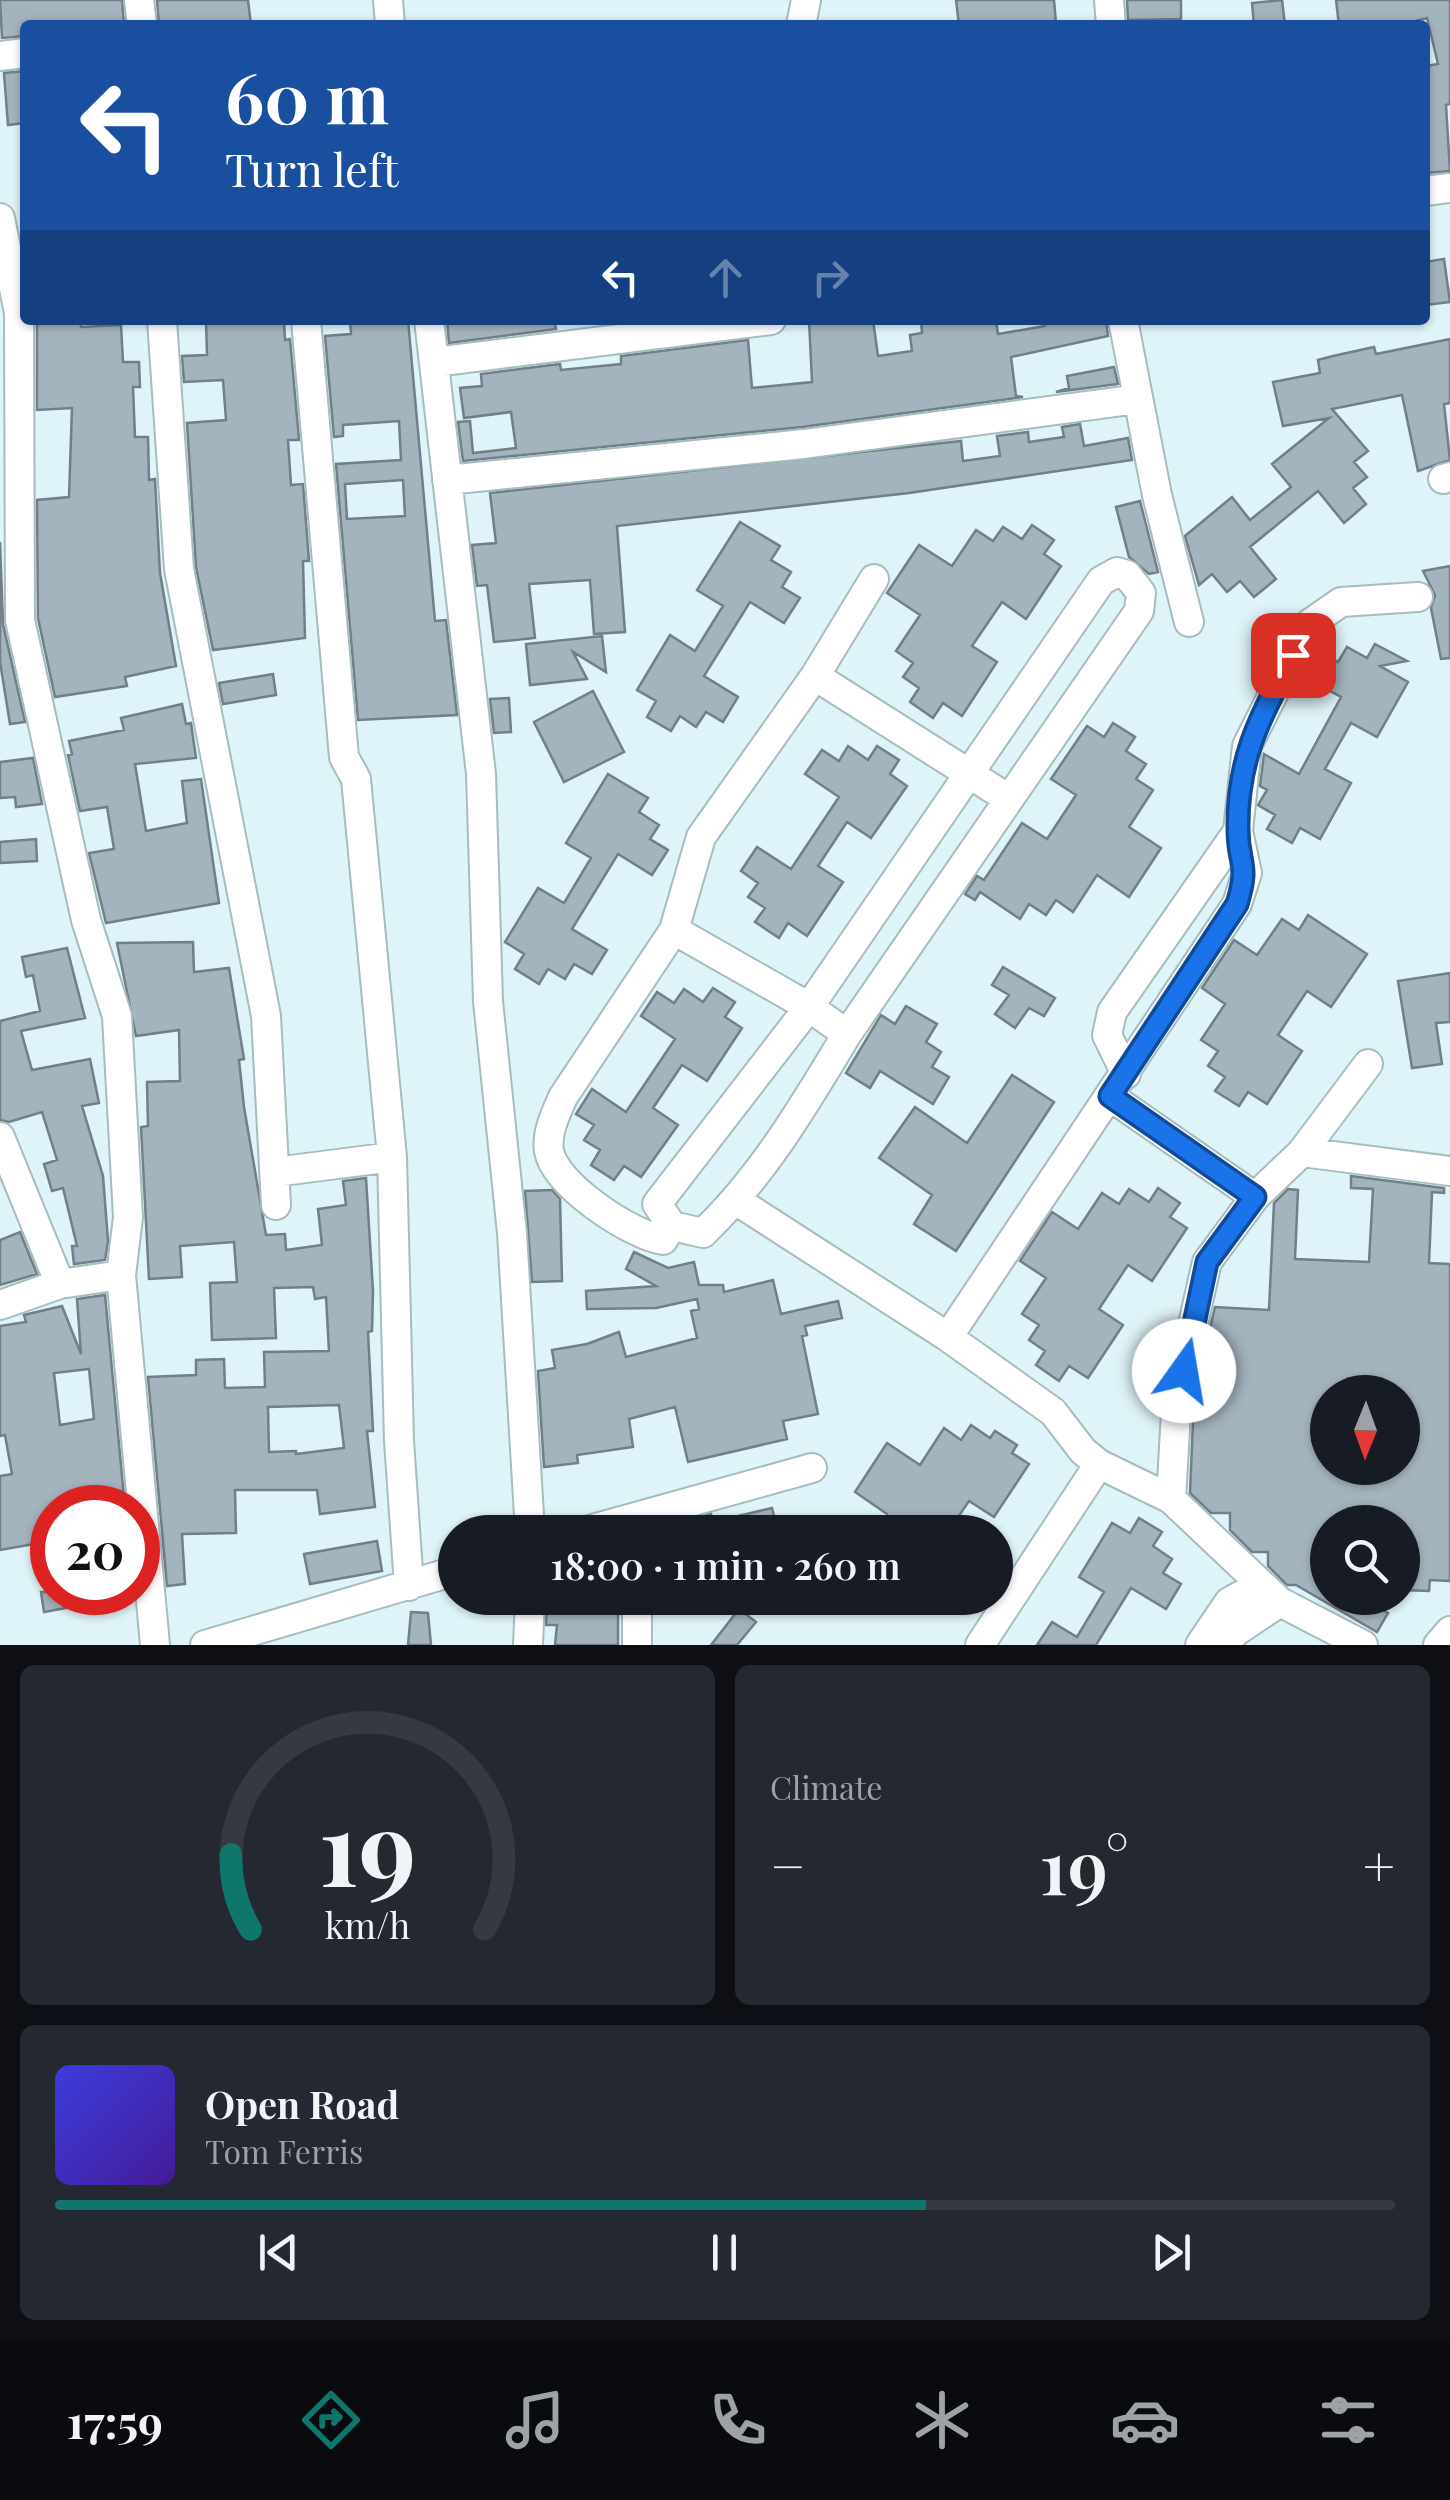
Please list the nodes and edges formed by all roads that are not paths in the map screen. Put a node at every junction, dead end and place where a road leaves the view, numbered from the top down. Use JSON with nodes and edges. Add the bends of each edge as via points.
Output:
{"nodes":[{"id":1,"x":0,"y":215,"type":"edge"},
{"id":2,"x":15,"y":313,"type":"edge"},
{"id":3,"x":162,"y":325,"type":"edge"},
{"id":4,"x":306,"y":325,"type":"edge"},
{"id":5,"x":429,"y":325,"type":"edge"},
{"id":6,"x":731,"y":325,"type":"edge"},
{"id":7,"x":1125,"y":325,"type":"edge"},
{"id":8,"x":435,"y":362,"type":"junction"},
{"id":9,"x":1138,"y":398,"type":"junction"},
{"id":10,"x":447,"y":480,"type":"junction"},
{"id":11,"x":874,"y":579,"type":"dead end"},
{"id":12,"x":1418,"y":598,"type":"dead end"},
{"id":13,"x":1188,"y":622,"type":"dead end"},
{"id":14,"x":815,"y":676,"type":"junction"},
{"id":15,"x":970,"y":772,"type":"junction"},
{"id":16,"x":1008,"y":799,"type":"junction"},
{"id":17,"x":1238,"y":831,"type":"junction"},
{"id":18,"x":674,"y":930,"type":"junction"},
{"id":19,"x":809,"y":1007,"type":"junction"},
{"id":20,"x":847,"y":1034,"type":"junction"},
{"id":21,"x":1368,"y":1064,"type":"dead end"},
{"id":22,"x":1118,"y":1085,"type":"junction"},
{"id":23,"x":0,"y":1137,"type":"edge"},
{"id":24,"x":1302,"y":1152,"type":"junction"},
{"id":25,"x":392,"y":1157,"type":"junction"},
{"id":26,"x":1450,"y":1171,"type":"edge"},
{"id":27,"x":274,"y":1172,"type":"junction"},
{"id":28,"x":1255,"y":1197,"type":"junction"},
{"id":29,"x":737,"y":1201,"type":"junction"},
{"id":30,"x":276,"y":1204,"type":"dead end"},
{"id":31,"x":672,"y":1226,"type":"junction"},
{"id":32,"x":121,"y":1275,"type":"junction"},
{"id":33,"x":60,"y":1284,"type":"junction"},
{"id":34,"x":0,"y":1306,"type":"edge"},
{"id":35,"x":948,"y":1336,"type":"junction"},
{"id":36,"x":1099,"y":1464,"type":"junction"},
{"id":37,"x":812,"y":1468,"type":"dead end"},
{"id":38,"x":1171,"y":1499,"type":"junction"},
{"id":39,"x":529,"y":1515,"type":"edge"},
{"id":40,"x":665,"y":1515,"type":"edge"},
{"id":41,"x":438,"y":1577,"type":"edge"},
{"id":42,"x":409,"y":1586,"type":"junction"},
{"id":43,"x":1280,"y":1602,"type":"junction"},
{"id":44,"x":529,"y":1615,"type":"edge"},
{"id":45,"x":637,"y":1615,"type":"edge"},
{"id":46,"x":1450,"y":1631,"type":"edge"},
{"id":47,"x":156,"y":1645,"type":"edge"},
{"id":48,"x":205,"y":1645,"type":"edge"},
{"id":49,"x":528,"y":1645,"type":"edge"},
{"id":50,"x":637,"y":1645,"type":"edge"},
{"id":51,"x":980,"y":1645,"type":"edge"},
{"id":52,"x":1200,"y":1645,"type":"edge"},
{"id":53,"x":1226,"y":1645,"type":"edge"},
{"id":54,"x":1363,"y":1645,"type":"edge"},
{"id":55,"x":1438,"y":1645,"type":"edge"}],
"edges":[{"from":1,"to":2,"type":"street"},
{"from":2,"to":32,"type":"street","via":[[20,620],[86,920],[117,1016],[128,1217]]},
{"from":3,"to":27,"type":"street","via":[[179,569],[266,1016]]},
{"from":4,"to":25,"type":"street","via":[[344,757],[356,779]]},
{"from":5,"to":8,"type":"street"},
{"from":6,"to":8,"type":"street"},
{"from":7,"to":9,"type":"street"},
{"from":8,"to":10,"type":"street"},
{"from":9,"to":10,"type":"street","via":[[804,444]]},
{"from":9,"to":13,"type":"street"},
{"from":10,"to":39,"type":"street","via":[[481,774],[488,1001],[512,1233]]},
{"from":11,"to":14,"type":"street"},
{"from":12,"to":17,"type":"street","via":[[1341,602],[1308,624],[1247,746]]},
{"from":14,"to":15,"type":"street"},
{"from":14,"to":18,"type":"street","via":[[701,837]]},
{"from":15,"to":16,"type":"street"},
{"from":15,"to":16,"type":"street","via":[[1101,581],[1117,572],[1127,575],[1141,592],[1139,611]]},
{"from":15,"to":19,"type":"street"},
{"from":16,"to":20,"type":"street"},
{"from":17,"to":22,"type":"street","via":[[1247,872],[1237,904]]},
{"from":17,"to":22,"type":"street","via":[[1112,1012],[1108,1035]]},
{"from":18,"to":19,"type":"street"},
{"from":18,"to":31,"type":"street","via":[[563,1098],[549,1150],[561,1178],[642,1236],[663,1240]]},
{"from":19,"to":20,"type":"street"},
{"from":19,"to":31,"type":"street","via":[[657,1204]]},
{"from":20,"to":29,"type":"street"},
{"from":21,"to":24,"type":"street"},
{"from":22,"to":28,"type":"street"},
{"from":22,"to":35,"type":"street"},
{"from":23,"to":33,"type":"street"},
{"from":24,"to":26,"type":"street"},
{"from":24,"to":28,"type":"street"},
{"from":25,"to":27,"type":"street"},
{"from":25,"to":42,"type":"street","via":[[398,1440]]},
{"from":27,"to":30,"type":"street"},
{"from":28,"to":38,"type":"street","via":[[1207,1262],[1176,1395]]},
{"from":29,"to":31,"type":"street","via":[[703,1233]]},
{"from":29,"to":35,"type":"street"},
{"from":32,"to":33,"type":"street"},
{"from":32,"to":47,"type":"street"},
{"from":33,"to":34,"type":"street"},
{"from":35,"to":36,"type":"street","via":[[1053,1412]]},
{"from":36,"to":38,"type":"street"},
{"from":36,"to":51,"type":"street"},
{"from":37,"to":40,"type":"street"},
{"from":38,"to":43,"type":"street"},
{"from":41,"to":42,"type":"street"},
{"from":42,"to":48,"type":"street"},
{"from":43,"to":52,"type":"street","via":[[1247,1592],[1229,1602]]},
{"from":43,"to":53,"type":"street"},
{"from":43,"to":54,"type":"street"},
{"from":44,"to":49,"type":"street"},
{"from":45,"to":50,"type":"street"},
{"from":46,"to":55,"type":"street"}]}
